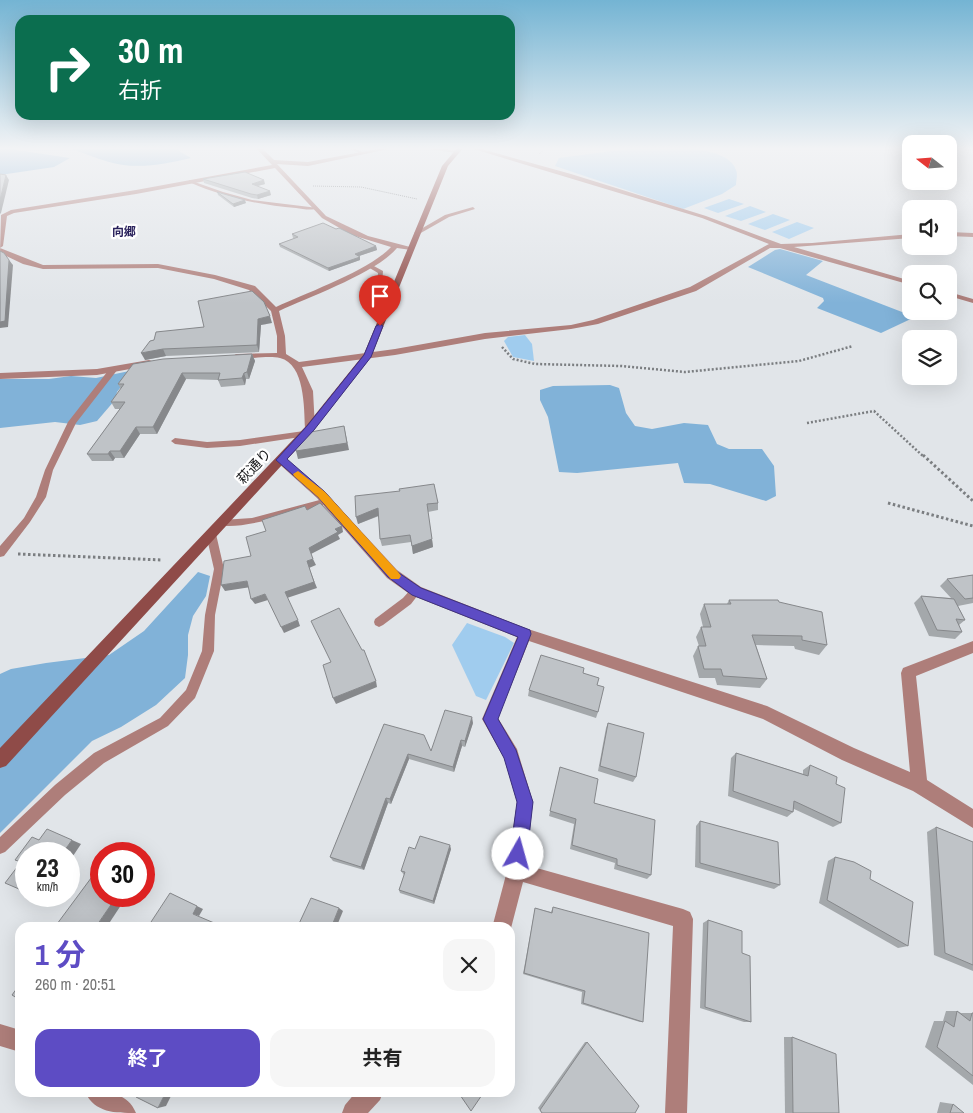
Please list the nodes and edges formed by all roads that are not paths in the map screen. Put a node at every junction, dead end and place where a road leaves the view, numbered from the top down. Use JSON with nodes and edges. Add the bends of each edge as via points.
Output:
{"nodes":[{"id":1,"x":98,"y":199,"type":"edge"},
{"id":2,"x":241,"y":199,"type":"edge"},
{"id":3,"x":307,"y":199,"type":"edge"},
{"id":4,"x":431,"y":199,"type":"edge"},
{"id":5,"x":646,"y":199,"type":"edge"},
{"id":6,"x":316,"y":208,"type":"junction"},
{"id":7,"x":473,"y":208,"type":"dead end"},
{"id":8,"x":2,"y":221,"type":"edge"},
{"id":9,"x":417,"y":233,"type":"junction"},
{"id":10,"x":957,"y":234,"type":"edge"},
{"id":11,"x":973,"y":235,"type":"edge"},
{"id":12,"x":902,"y":237,"type":"edge"},
{"id":13,"x":778,"y":245,"type":"junction"},
{"id":14,"x":394,"y":247,"type":"junction"},
{"id":15,"x":0,"y":248,"type":"edge"},
{"id":16,"x":411,"y":248,"type":"junction"},
{"id":17,"x":370,"y":266,"type":"junction"},
{"id":18,"x":902,"y":280,"type":"edge"},
{"id":19,"x":380,"y":283,"type":"dead end"},
{"id":20,"x":957,"y":296,"type":"edge"},
{"id":21,"x":973,"y":301,"type":"edge"},
{"id":22,"x":275,"y":310,"type":"junction"},
{"id":23,"x":282,"y":355,"type":"junction"},
{"id":24,"x":368,"y":355,"type":"junction"},
{"id":25,"x":228,"y":358,"type":"edge"},
{"id":26,"x":158,"y":362,"type":"edge"},
{"id":27,"x":297,"y":365,"type":"junction"},
{"id":28,"x":114,"y":369,"type":"junction"},
{"id":29,"x":0,"y":376,"type":"edge"},
{"id":30,"x":307,"y":431,"type":"junction"},
{"id":31,"x":175,"y":441,"type":"dead end"},
{"id":32,"x":281,"y":460,"type":"junction"},
{"id":33,"x":327,"y":501,"type":"junction"},
{"id":34,"x":222,"y":524,"type":"junction"},
{"id":35,"x":211,"y":534,"type":"junction"},
{"id":36,"x":0,"y":553,"type":"edge"},
{"id":37,"x":416,"y":591,"type":"junction"},
{"id":38,"x":379,"y":622,"type":"dead end"},
{"id":39,"x":525,"y":634,"type":"junction"},
{"id":40,"x":973,"y":647,"type":"edge"},
{"id":41,"x":0,"y":760,"type":"edge"},
{"id":42,"x":919,"y":785,"type":"junction"},
{"id":43,"x":973,"y":819,"type":"edge"},
{"id":44,"x":0,"y":846,"type":"edge"},
{"id":45,"x":516,"y":871,"type":"junction"},
{"id":46,"x":503,"y":922,"type":"edge"},
{"id":47,"x":0,"y":1034,"type":"edge"},
{"id":48,"x":15,"y":1039,"type":"edge"},
{"id":49,"x":103,"y":1097,"type":"edge"},
{"id":50,"x":367,"y":1097,"type":"edge"},
{"id":51,"x":125,"y":1113,"type":"edge"},
{"id":52,"x":353,"y":1113,"type":"edge"},
{"id":53,"x":676,"y":1113,"type":"edge"}],
"edges":[{"from":1,"to":8,"type":"street","via":[[13,211],[4,215]]},
{"from":2,"to":6,"type":"lane","via":[[292,208]]},
{"from":3,"to":6,"type":"street"},
{"from":4,"to":9,"type":"street","name":"萩通り"},
{"from":5,"to":13,"type":"street"},
{"from":6,"to":14,"type":"street","via":[[336,225]]},
{"from":7,"to":9,"type":"lane","via":[[447,216]]},
{"from":8,"to":15,"type":"street"},
{"from":9,"to":16,"type":"street","name":"萩通り"},
{"from":10,"to":11,"type":"street"},
{"from":12,"to":13,"type":"street"},
{"from":13,"to":18,"type":"street"},
{"from":13,"to":24,"type":"street","via":[[769,246],[694,289],[595,322]]},
{"from":14,"to":16,"type":"street"},
{"from":14,"to":17,"type":"street"},
{"from":15,"to":22,"type":"street","via":[[26,262],[44,267],[140,265],[188,270],[252,288]]},
{"from":16,"to":24,"type":"street","name":"萩通り"},
{"from":17,"to":19,"type":"lane","via":[[381,272]]},
{"from":17,"to":22,"type":"street"},
{"from":20,"to":21,"type":"street"},
{"from":22,"to":23,"type":"street"},
{"from":23,"to":25,"type":"street"},
{"from":23,"to":27,"type":"street"},
{"from":24,"to":27,"type":"street"},
{"from":24,"to":30,"type":"street","name":"萩通り"},
{"from":26,"to":28,"type":"street"},
{"from":27,"to":30,"type":"street","via":[[308,391]]},
{"from":28,"to":29,"type":"street"},
{"from":28,"to":36,"type":"lane","via":[[72,422],[49,470],[41,497]]},
{"from":30,"to":31,"type":"lane","via":[[215,444]]},
{"from":30,"to":32,"type":"street","name":"萩通り"},
{"from":32,"to":33,"type":"street"},
{"from":32,"to":34,"type":"street","name":"萩通り"},
{"from":33,"to":34,"type":"lane","via":[[252,521]]},
{"from":33,"to":37,"type":"street","via":[[392,574]]},
{"from":34,"to":35,"type":"street","name":"萩通り"},
{"from":35,"to":41,"type":"street","name":"萩通り"},
{"from":35,"to":44,"type":"lane","via":[[218,569],[208,651],[191,694],[164,722],[93,764],[60,790]]},
{"from":37,"to":38,"type":"lane"},
{"from":37,"to":39,"type":"street"},
{"from":39,"to":42,"type":"street","via":[[767,713]]},
{"from":39,"to":45,"type":"street","via":[[490,719],[511,755],[525,802]]},
{"from":40,"to":42,"type":"street","via":[[908,673]]},
{"from":42,"to":43,"type":"street"},
{"from":45,"to":46,"type":"street"},
{"from":45,"to":53,"type":"street","via":[[683,918]]},
{"from":47,"to":48,"type":"street"},
{"from":49,"to":51,"type":"street"},
{"from":50,"to":52,"type":"street"}]}
